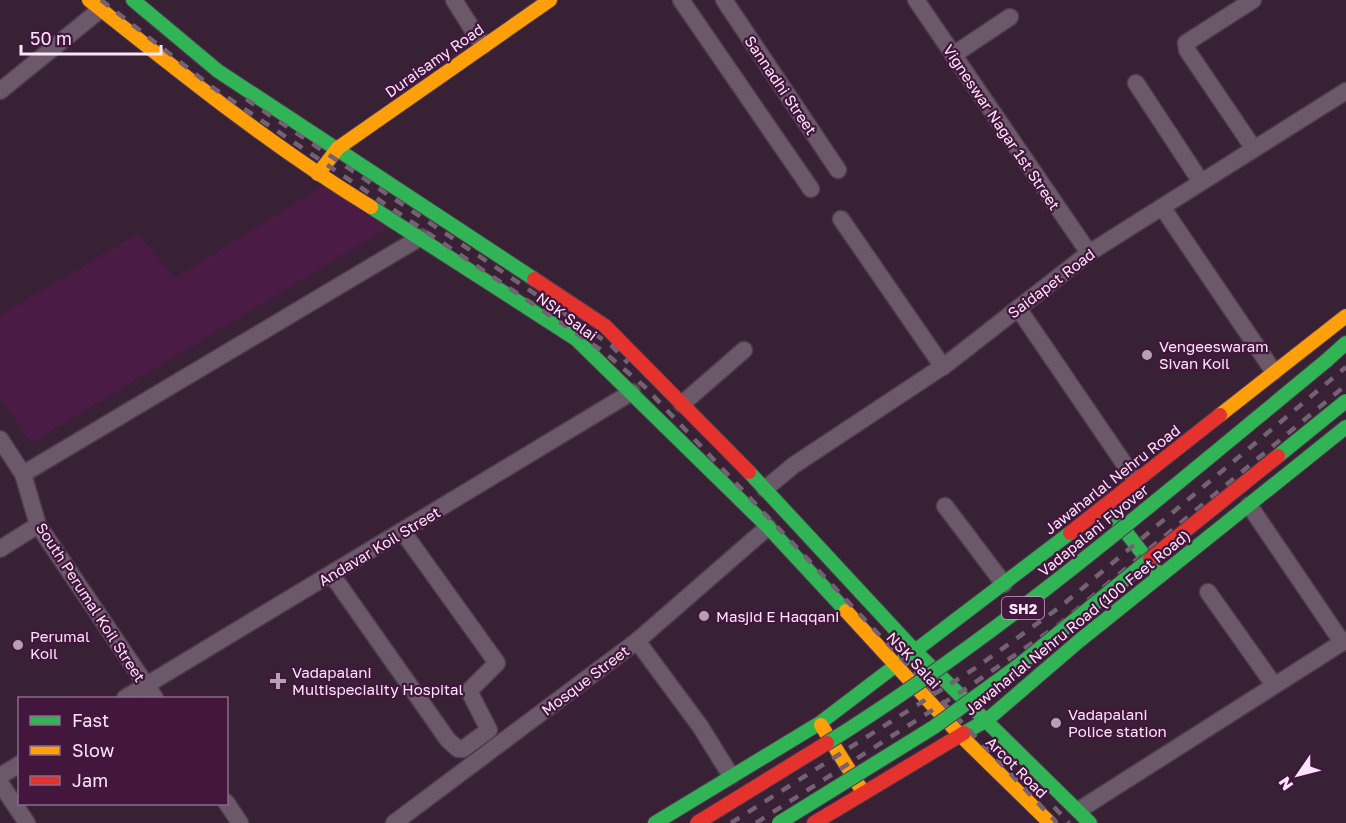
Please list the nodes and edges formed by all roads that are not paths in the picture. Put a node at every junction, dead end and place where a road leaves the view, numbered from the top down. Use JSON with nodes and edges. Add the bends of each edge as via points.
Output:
{"nodes":[{"id":1,"x":134,"y":0,"type":"edge"},
{"id":2,"x":454,"y":0,"type":"edge"},
{"id":3,"x":550,"y":0,"type":"edge"},
{"id":4,"x":681,"y":0,"type":"edge"},
{"id":5,"x":724,"y":0,"type":"edge"},
{"id":6,"x":916,"y":0,"type":"edge"},
{"id":7,"x":1253,"y":0,"type":"edge"},
{"id":8,"x":95,"y":4,"type":"edge"},
{"id":9,"x":1010,"y":17,"type":"dead end"},
{"id":10,"x":483,"y":46,"type":"junction"},
{"id":11,"x":953,"y":55,"type":"junction"},
{"id":12,"x":1136,"y":83,"type":"dead end"},
{"id":13,"x":0,"y":91,"type":"edge"},
{"id":14,"x":1346,"y":91,"type":"edge"},
{"id":15,"x":338,"y":148,"type":"junction"},
{"id":16,"x":1254,"y":149,"type":"junction"},
{"id":17,"x":838,"y":170,"type":"dead end"},
{"id":18,"x":318,"y":174,"type":"junction"},
{"id":19,"x":1201,"y":182,"type":"junction"},
{"id":20,"x":811,"y":189,"type":"dead end"},
{"id":21,"x":1162,"y":207,"type":"junction"},
{"id":22,"x":842,"y":219,"type":"dead end"},
{"id":23,"x":421,"y":237,"type":"junction"},
{"id":24,"x":1089,"y":253,"type":"junction"},
{"id":25,"x":1018,"y":308,"type":"junction"},
{"id":26,"x":1346,"y":316,"type":"edge"},
{"id":27,"x":1346,"y":343,"type":"edge"},
{"id":28,"x":744,"y":350,"type":"dead end"},
{"id":29,"x":944,"y":366,"type":"junction"},
{"id":30,"x":1274,"y":372,"type":"junction"},
{"id":31,"x":632,"y":392,"type":"junction"},
{"id":32,"x":1346,"y":401,"type":"edge"},
{"id":33,"x":682,"y":404,"type":"junction"},
{"id":34,"x":1346,"y":427,"type":"edge"},
{"id":35,"x":0,"y":439,"type":"edge"},
{"id":36,"x":23,"y":474,"type":"junction"},
{"id":37,"x":1136,"y":481,"type":"junction"},
{"id":38,"x":765,"y":489,"type":"junction"},
{"id":39,"x":1105,"y":505,"type":"junction"},
{"id":40,"x":1249,"y":505,"type":"junction"},
{"id":41,"x":945,"y":506,"type":"dead end"},
{"id":42,"x":38,"y":525,"type":"junction"},
{"id":43,"x":768,"y":527,"type":"junction"},
{"id":44,"x":404,"y":532,"type":"junction"},
{"id":45,"x":0,"y":549,"type":"edge"},
{"id":46,"x":332,"y":574,"type":"junction"},
{"id":47,"x":1160,"y":576,"type":"junction"},
{"id":48,"x":1004,"y":584,"type":"junction"},
{"id":49,"x":1208,"y":592,"type":"dead end"},
{"id":50,"x":637,"y":641,"type":"junction"},
{"id":51,"x":1344,"y":641,"type":"edge"},
{"id":52,"x":916,"y":652,"type":"junction"},
{"id":53,"x":896,"y":665,"type":"junction"},
{"id":54,"x":1274,"y":684,"type":"junction"},
{"id":55,"x":151,"y":692,"type":"edge"},
{"id":56,"x":132,"y":697,"type":"edge"},
{"id":57,"x":987,"y":720,"type":"junction"},
{"id":58,"x":820,"y":723,"type":"junction"},
{"id":59,"x":960,"y":735,"type":"junction"},
{"id":60,"x":18,"y":765,"type":"edge"},
{"id":61,"x":0,"y":776,"type":"edge"},
{"id":62,"x":731,"y":776,"type":"junction"},
{"id":63,"x":0,"y":783,"type":"edge"},
{"id":64,"x":864,"y":794,"type":"junction"},
{"id":65,"x":228,"y":805,"type":"edge"},
{"id":66,"x":1079,"y":810,"type":"junction"},
{"id":67,"x":27,"y":823,"type":"edge"},
{"id":68,"x":240,"y":823,"type":"edge"},
{"id":69,"x":394,"y":823,"type":"edge"},
{"id":70,"x":655,"y":823,"type":"edge"},
{"id":71,"x":697,"y":823,"type":"edge"},
{"id":72,"x":779,"y":823,"type":"edge"},
{"id":73,"x":814,"y":823,"type":"edge"},
{"id":74,"x":1050,"y":823,"type":"edge"},
{"id":75,"x":1090,"y":823,"type":"edge"}],
"edges":[{"from":1,"to":15,"type":"main road","via":[[218,71]]},
{"from":2,"to":10,"type":"street"},
{"from":3,"to":10,"type":"main road","name":"Duraisamy Road"},
{"from":4,"to":20,"type":"street"},
{"from":5,"to":17,"type":"street","name":"Sannadhi Street"},
{"from":6,"to":11,"type":"street","name":"Vigneswar Nagar 1st Street"},
{"from":7,"to":16,"type":"street","via":[[1186,43]]},
{"from":8,"to":13,"type":"street"},
{"from":8,"to":18,"type":"main road","name":"NSK Salai","via":[[208,95]]},
{"from":9,"to":11,"type":"street"},
{"from":10,"to":15,"type":"main road","name":"Duraisamy Road"},
{"from":11,"to":24,"type":"street","name":"Vigneswar Nagar 1st Street"},
{"from":12,"to":19,"type":"street"},
{"from":14,"to":16,"type":"street","name":"Saidapet Road"},
{"from":15,"to":18,"type":"main road","name":"Duraisamy Road"},
{"from":15,"to":33,"type":"main road","via":[[605,326]]},
{"from":16,"to":19,"type":"street","name":"Saidapet Road"},
{"from":18,"to":23,"type":"main road","name":"NSK Salai"},
{"from":19,"to":21,"type":"street","name":"Saidapet Road"},
{"from":21,"to":24,"type":"street","name":"Saidapet Road"},
{"from":21,"to":30,"type":"street"},
{"from":22,"to":29,"type":"street"},
{"from":23,"to":31,"type":"main road","name":"NSK Salai","via":[[576,339]]},
{"from":23,"to":36,"type":"street"},
{"from":24,"to":25,"type":"street","name":"Saidapet Road"},
{"from":25,"to":29,"type":"street","name":"Saidapet Road"},
{"from":25,"to":37,"type":"street"},
{"from":26,"to":30,"type":"main road","name":"Jawaharlal Nehru Road"},
{"from":27,"to":71,"type":"main road","name":"Vadapalani Flyover","number":"SH2","bridge":true,"via":[[1033,601],[894,701]]},
{"from":28,"to":33,"type":"street"},
{"from":29,"to":38,"type":"street","name":"Saidapet Road","via":[[794,465]]},
{"from":30,"to":37,"type":"main road","name":"Jawaharlal Nehru Road"},
{"from":31,"to":43,"type":"main road","name":"NSK Salai"},
{"from":31,"to":44,"type":"street","name":"Andavar Koil Street"},
{"from":32,"to":72,"type":"main road","number":"SH2","bridge":true,"via":[[1018,666],[934,727]]},
{"from":33,"to":38,"type":"main road"},
{"from":34,"to":40,"type":"main road","name":"Jawaharlal Nehru Road (100 Feet Road)"},
{"from":35,"to":36,"type":"street","name":"South Perumal Koil Street"},
{"from":36,"to":42,"type":"street","name":"South Perumal Koil Street"},
{"from":37,"to":39,"type":"main road","name":"Jawaharlal Nehru Road"},
{"from":38,"to":52,"type":"main road"},
{"from":39,"to":47,"type":"main road"},
{"from":39,"to":48,"type":"main road","name":"Jawaharlal Nehru Road"},
{"from":40,"to":47,"type":"main road","name":"Jawaharlal Nehru Road (100 Feet Road)"},
{"from":40,"to":51,"type":"street"},
{"from":41,"to":48,"type":"street"},
{"from":42,"to":45,"type":"street"},
{"from":42,"to":55,"type":"street","name":"South Perumal Koil Street"},
{"from":43,"to":50,"type":"street","name":"Mosque Street"},
{"from":43,"to":53,"type":"main road","name":"NSK Salai"},
{"from":44,"to":46,"type":"street","name":"Andavar Koil Street"},
{"from":44,"to":46,"type":"street","via":[[497,663],[469,691],[489,730],[463,749],[448,740]]},
{"from":46,"to":55,"type":"street","name":"Andavar Koil Street"},
{"from":47,"to":57,"type":"main road","name":"Jawaharlal Nehru Road (100 Feet Road)"},
{"from":48,"to":52,"type":"main road","name":"Jawaharlal Nehru Road"},
{"from":49,"to":54,"type":"street"},
{"from":50,"to":62,"type":"street","via":[[700,726]]},
{"from":50,"to":69,"type":"street","name":"Mosque Street"},
{"from":51,"to":54,"type":"street"},
{"from":52,"to":53,"type":"main road","name":"Jawaharlal Nehru Road"},
{"from":52,"to":57,"type":"main road"},
{"from":53,"to":58,"type":"main road"},
{"from":53,"to":59,"type":"main road","name":"NSK Salai"},
{"from":54,"to":66,"type":"street"},
{"from":55,"to":56,"type":"street","name":"Andavar Koil Street"},
{"from":57,"to":59,"type":"main road","name":"Jawaharlal Nehru Road (100 Feet Road)"},
{"from":57,"to":66,"type":"main road"},
{"from":58,"to":62,"type":"main road"},
{"from":58,"to":64,"type":"main road"},
{"from":59,"to":64,"type":"main road","name":"Jawaharlal Nehru Road (100 Feet Road)"},
{"from":59,"to":74,"type":"main road","name":"Arcot Road"},
{"from":60,"to":61,"type":"street"},
{"from":62,"to":70,"type":"main road"},
{"from":63,"to":67,"type":"street"},
{"from":64,"to":73,"type":"main road","name":"Jawaharlal Nehru Road (100 Feet Road)"},
{"from":65,"to":68,"type":"street"},
{"from":66,"to":75,"type":"main road"}]}
